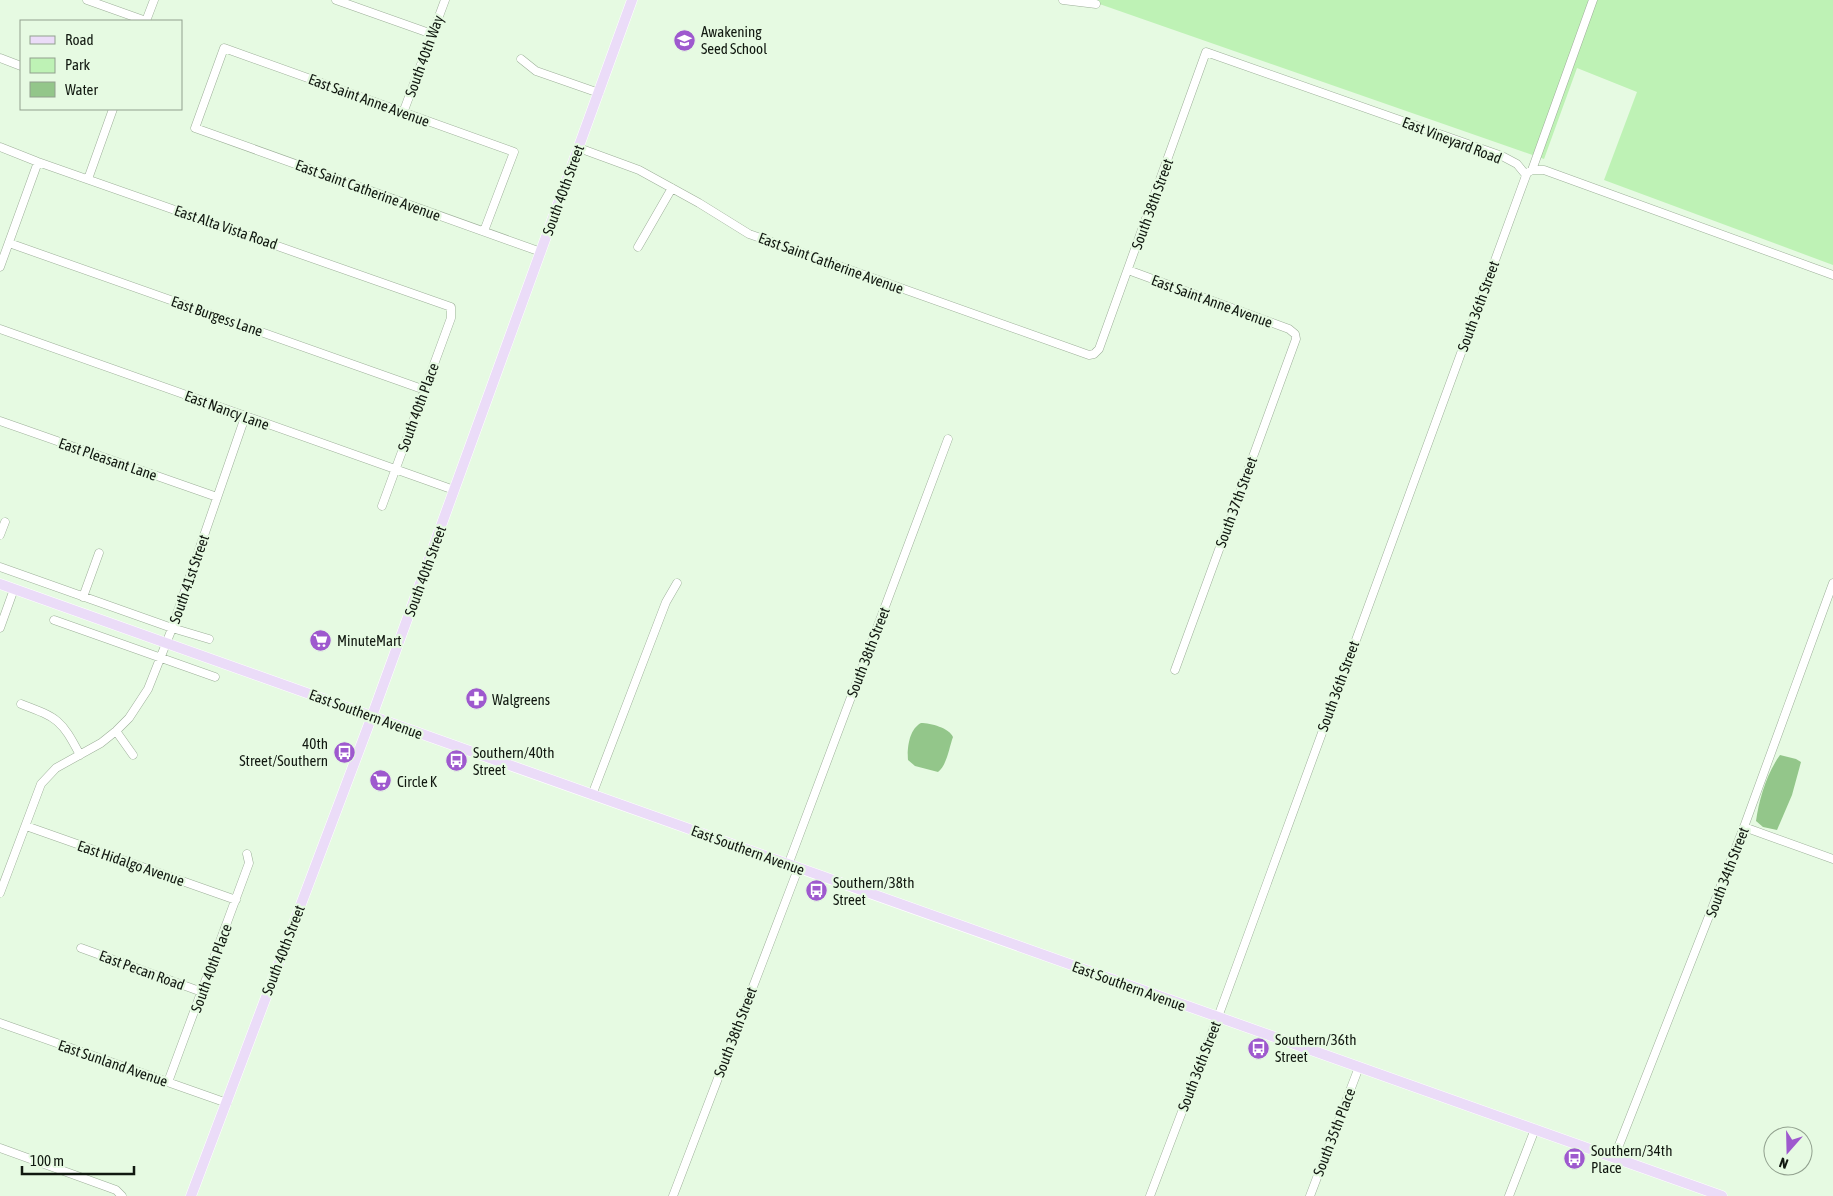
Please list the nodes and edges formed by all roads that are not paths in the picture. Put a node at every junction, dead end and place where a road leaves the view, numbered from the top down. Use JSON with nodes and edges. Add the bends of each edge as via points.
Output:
{"nodes":[{"id":1,"x":86,"y":0,"type":"edge"},
{"id":2,"x":154,"y":0,"type":"edge"},
{"id":3,"x":336,"y":0,"type":"edge"},
{"id":4,"x":445,"y":0,"type":"edge"},
{"id":5,"x":632,"y":0,"type":"edge"},
{"id":6,"x":1063,"y":0,"type":"edge"},
{"id":7,"x":1593,"y":0,"type":"edge"},
{"id":8,"x":354,"y":3,"type":"edge"},
{"id":9,"x":1096,"y":4,"type":"dead end"},
{"id":10,"x":143,"y":20,"type":"edge"},
{"id":11,"x":146,"y":20,"type":"edge"},
{"id":12,"x":432,"y":34,"type":"junction"},
{"id":13,"x":1206,"y":52,"type":"joint"},
{"id":14,"x":0,"y":58,"type":"edge"},
{"id":15,"x":521,"y":59,"type":"dead end"},
{"id":16,"x":20,"y":66,"type":"edge"},
{"id":17,"x":599,"y":93,"type":"junction"},
{"id":18,"x":114,"y":110,"type":"edge"},
{"id":19,"x":403,"y":113,"type":"junction"},
{"id":20,"x":195,"y":128,"type":"joint"},
{"id":21,"x":0,"y":147,"type":"edge"},
{"id":22,"x":579,"y":148,"type":"junction"},
{"id":23,"x":38,"y":162,"type":"junction"},
{"id":24,"x":1529,"y":172,"type":"junction"},
{"id":25,"x":88,"y":179,"type":"junction"},
{"id":26,"x":672,"y":188,"type":"junction"},
{"id":27,"x":484,"y":231,"type":"junction"},
{"id":28,"x":9,"y":243,"type":"junction"},
{"id":29,"x":638,"y":247,"type":"dead end"},
{"id":30,"x":541,"y":252,"type":"junction"},
{"id":31,"x":0,"y":267,"type":"edge"},
{"id":32,"x":1128,"y":270,"type":"junction"},
{"id":33,"x":1833,"y":275,"type":"edge"},
{"id":34,"x":452,"y":307,"type":"joint"},
{"id":35,"x":0,"y":329,"type":"edge"},
{"id":36,"x":1295,"y":334,"type":"joint"},
{"id":37,"x":1094,"y":354,"type":"joint"},
{"id":38,"x":425,"y":390,"type":"junction"},
{"id":39,"x":245,"y":417,"type":"junction"},
{"id":40,"x":0,"y":420,"type":"edge"},
{"id":41,"x":948,"y":439,"type":"dead end"},
{"id":42,"x":395,"y":470,"type":"junction"},
{"id":43,"x":454,"y":490,"type":"junction"},
{"id":44,"x":217,"y":497,"type":"junction"},
{"id":45,"x":382,"y":506,"type":"dead end"},
{"id":46,"x":5,"y":522,"type":"dead end"},
{"id":47,"x":0,"y":535,"type":"edge"},
{"id":48,"x":99,"y":553,"type":"dead end"},
{"id":49,"x":0,"y":567,"type":"edge"},
{"id":50,"x":677,"y":583,"type":"dead end"},
{"id":51,"x":1833,"y":583,"type":"edge"},
{"id":52,"x":0,"y":584,"type":"edge"},
{"id":53,"x":14,"y":589,"type":"junction"},
{"id":54,"x":83,"y":597,"type":"junction"},
{"id":55,"x":54,"y":620,"type":"dead end"},
{"id":56,"x":0,"y":628,"type":"edge"},
{"id":57,"x":172,"y":628,"type":"junction"},
{"id":58,"x":209,"y":639,"type":"dead end"},
{"id":59,"x":166,"y":642,"type":"junction"},
{"id":60,"x":160,"y":658,"type":"junction"},
{"id":61,"x":1175,"y":670,"type":"dead end"},
{"id":62,"x":215,"y":677,"type":"dead end"},
{"id":63,"x":21,"y":704,"type":"dead end"},
{"id":64,"x":372,"y":716,"type":"junction"},
{"id":65,"x":116,"y":731,"type":"junction"},
{"id":66,"x":133,"y":754,"type":"dead end"},
{"id":67,"x":80,"y":755,"type":"junction"},
{"id":68,"x":592,"y":795,"type":"junction"},
{"id":69,"x":26,"y":826,"type":"junction"},
{"id":70,"x":1744,"y":827,"type":"junction"},
{"id":71,"x":247,"y":854,"type":"dead end"},
{"id":72,"x":1833,"y":860,"type":"edge"},
{"id":73,"x":793,"y":867,"type":"junction"},
{"id":74,"x":0,"y":893,"type":"edge"},
{"id":75,"x":236,"y":900,"type":"junction"},
{"id":76,"x":81,"y":948,"type":"dead end"},
{"id":77,"x":202,"y":992,"type":"junction"},
{"id":78,"x":1218,"y":1017,"type":"junction"},
{"id":79,"x":0,"y":1023,"type":"edge"},
{"id":80,"x":1359,"y":1067,"type":"junction"},
{"id":81,"x":168,"y":1082,"type":"junction"},
{"id":82,"x":227,"y":1103,"type":"junction"},
{"id":83,"x":1535,"y":1129,"type":"junction"},
{"id":84,"x":0,"y":1148,"type":"edge"},
{"id":85,"x":1614,"y":1158,"type":"junction"},
{"id":86,"x":121,"y":1195,"type":"edge"},
{"id":87,"x":191,"y":1196,"type":"edge"},
{"id":88,"x":673,"y":1196,"type":"edge"},
{"id":89,"x":1150,"y":1196,"type":"edge"},
{"id":90,"x":1310,"y":1196,"type":"edge"},
{"id":91,"x":1509,"y":1196,"type":"edge"},
{"id":92,"x":1722,"y":1196,"type":"edge"}],
"edges":[{"from":1,"to":10,"type":"street"},
{"from":2,"to":11,"type":"street"},
{"from":3,"to":8,"type":"street"},
{"from":4,"to":12,"type":"street","name":"South 40th Way"},
{"from":5,"to":17,"type":"main road","name":"South 40th Street"},
{"from":6,"to":9,"type":"street"},
{"from":7,"to":24,"type":"street","name":"South 36th Street"},
{"from":8,"to":12,"type":"street"},
{"from":12,"to":19,"type":"street","name":"South 40th Way"},
{"from":13,"to":24,"type":"street","name":"East Vineyard Road","via":[[1502,156]]},
{"from":13,"to":32,"type":"street","name":"South 38th Street"},
{"from":14,"to":16,"type":"street"},
{"from":15,"to":17,"type":"street","via":[[536,71]]},
{"from":17,"to":22,"type":"main road","name":"South 40th Street"},
{"from":18,"to":25,"type":"street"},
{"from":19,"to":20,"type":"street","name":"East Saint Anne Avenue","via":[[224,48]]},
{"from":19,"to":27,"type":"street","name":"East Saint Anne Avenue","via":[[514,152]]},
{"from":20,"to":27,"type":"street","name":"East Saint Catherine Avenue"},
{"from":21,"to":23,"type":"street","name":"East Alta Vista Road"},
{"from":22,"to":26,"type":"street","name":"East Saint Catherine Avenue","via":[[639,170]]},
{"from":22,"to":30,"type":"main road","name":"South 40th Street"},
{"from":23,"to":25,"type":"street","name":"East Alta Vista Road"},
{"from":23,"to":28,"type":"street"},
{"from":24,"to":33,"type":"street","via":[[1544,170]]},
{"from":24,"to":78,"type":"street","name":"South 36th Street"},
{"from":25,"to":34,"type":"street","name":"East Alta Vista Road"},
{"from":26,"to":29,"type":"street"},
{"from":26,"to":37,"type":"street","name":"East Saint Catherine Avenue","via":[[749,234],[1018,331],[1088,355]]},
{"from":27,"to":30,"type":"street","name":"East Saint Catherine Avenue"},
{"from":28,"to":31,"type":"street"},
{"from":28,"to":38,"type":"street","name":"East Burgess Lane"},
{"from":30,"to":43,"type":"main road","name":"South 40th Street"},
{"from":32,"to":36,"type":"street","name":"East Saint Anne Avenue","via":[[1289,328]]},
{"from":32,"to":37,"type":"street","name":"South 38th Street","via":[[1099,349]]},
{"from":34,"to":38,"type":"street","name":"South 40th Place"},
{"from":35,"to":39,"type":"street","name":"East Nancy Lane"},
{"from":36,"to":61,"type":"street","name":"South 37th Street","via":[[1296,339]]},
{"from":38,"to":42,"type":"street","name":"South 40th Place"},
{"from":39,"to":42,"type":"street","name":"East Nancy Lane"},
{"from":39,"to":44,"type":"street","name":"South 41st Street"},
{"from":40,"to":44,"type":"street","name":"East Pleasant Lane"},
{"from":41,"to":73,"type":"street","name":"South 38th Street"},
{"from":42,"to":43,"type":"street","name":"East Nancy Lane"},
{"from":42,"to":45,"type":"street","name":"South 40th Place"},
{"from":43,"to":64,"type":"main road","name":"South 40th Street"},
{"from":44,"to":57,"type":"street","name":"South 41st Street"},
{"from":46,"to":47,"type":"street"},
{"from":48,"to":54,"type":"street"},
{"from":49,"to":54,"type":"street"},
{"from":50,"to":68,"type":"street","via":[[666,602]]},
{"from":51,"to":70,"type":"street","name":"South 34th Street"},
{"from":52,"to":53,"type":"main road","name":"East Southern Avenue"},
{"from":53,"to":56,"type":"street"},
{"from":53,"to":59,"type":"main road","name":"East Southern Avenue"},
{"from":54,"to":57,"type":"street"},
{"from":55,"to":60,"type":"street"},
{"from":57,"to":58,"type":"street"},
{"from":57,"to":59,"type":"street","name":"South 41st Street"},
{"from":59,"to":60,"type":"street","name":"South 41st Street"},
{"from":59,"to":64,"type":"main road","name":"East Southern Avenue"},
{"from":60,"to":62,"type":"street"},
{"from":60,"to":65,"type":"street","name":"South 41st Street","via":[[141,702]]},
{"from":63,"to":67,"type":"street","via":[[59,722]]},
{"from":64,"to":68,"type":"main road","name":"East Southern Avenue"},
{"from":64,"to":82,"type":"main road","name":"South 40th Street"},
{"from":65,"to":66,"type":"street"},
{"from":65,"to":67,"type":"street","name":"South 41st Street"},
{"from":67,"to":69,"type":"street","name":"South 41st Street","via":[[45,778]]},
{"from":68,"to":73,"type":"main road","name":"East Southern Avenue"},
{"from":69,"to":74,"type":"street","name":"South 41st Street"},
{"from":69,"to":75,"type":"street","name":"East Hidalgo Avenue"},
{"from":70,"to":72,"type":"street"},
{"from":70,"to":85,"type":"street","name":"South 34th Street"},
{"from":71,"to":75,"type":"street","name":"South 40th Place","via":[[249,863]]},
{"from":73,"to":78,"type":"main road","name":"East Southern Avenue"},
{"from":73,"to":88,"type":"street","name":"South 38th Street"},
{"from":75,"to":77,"type":"street","name":"South 40th Place"},
{"from":76,"to":77,"type":"street","name":"East Pecan Road"},
{"from":77,"to":81,"type":"street","name":"South 40th Place"},
{"from":78,"to":80,"type":"main road","name":"East Southern Avenue"},
{"from":78,"to":89,"type":"street","name":"South 36th Street"},
{"from":79,"to":81,"type":"street","name":"East Sunland Avenue"},
{"from":80,"to":83,"type":"main road","name":"East Southern Avenue"},
{"from":80,"to":90,"type":"street","name":"South 35th Place"},
{"from":81,"to":82,"type":"street","name":"East Sunland Avenue"},
{"from":82,"to":87,"type":"main road","name":"South 40th Street"},
{"from":83,"to":85,"type":"main road","name":"East Southern Avenue"},
{"from":83,"to":91,"type":"street"},
{"from":84,"to":86,"type":"street","via":[[116,1190]]},
{"from":85,"to":92,"type":"main road","name":"East Southern Avenue"}]}
